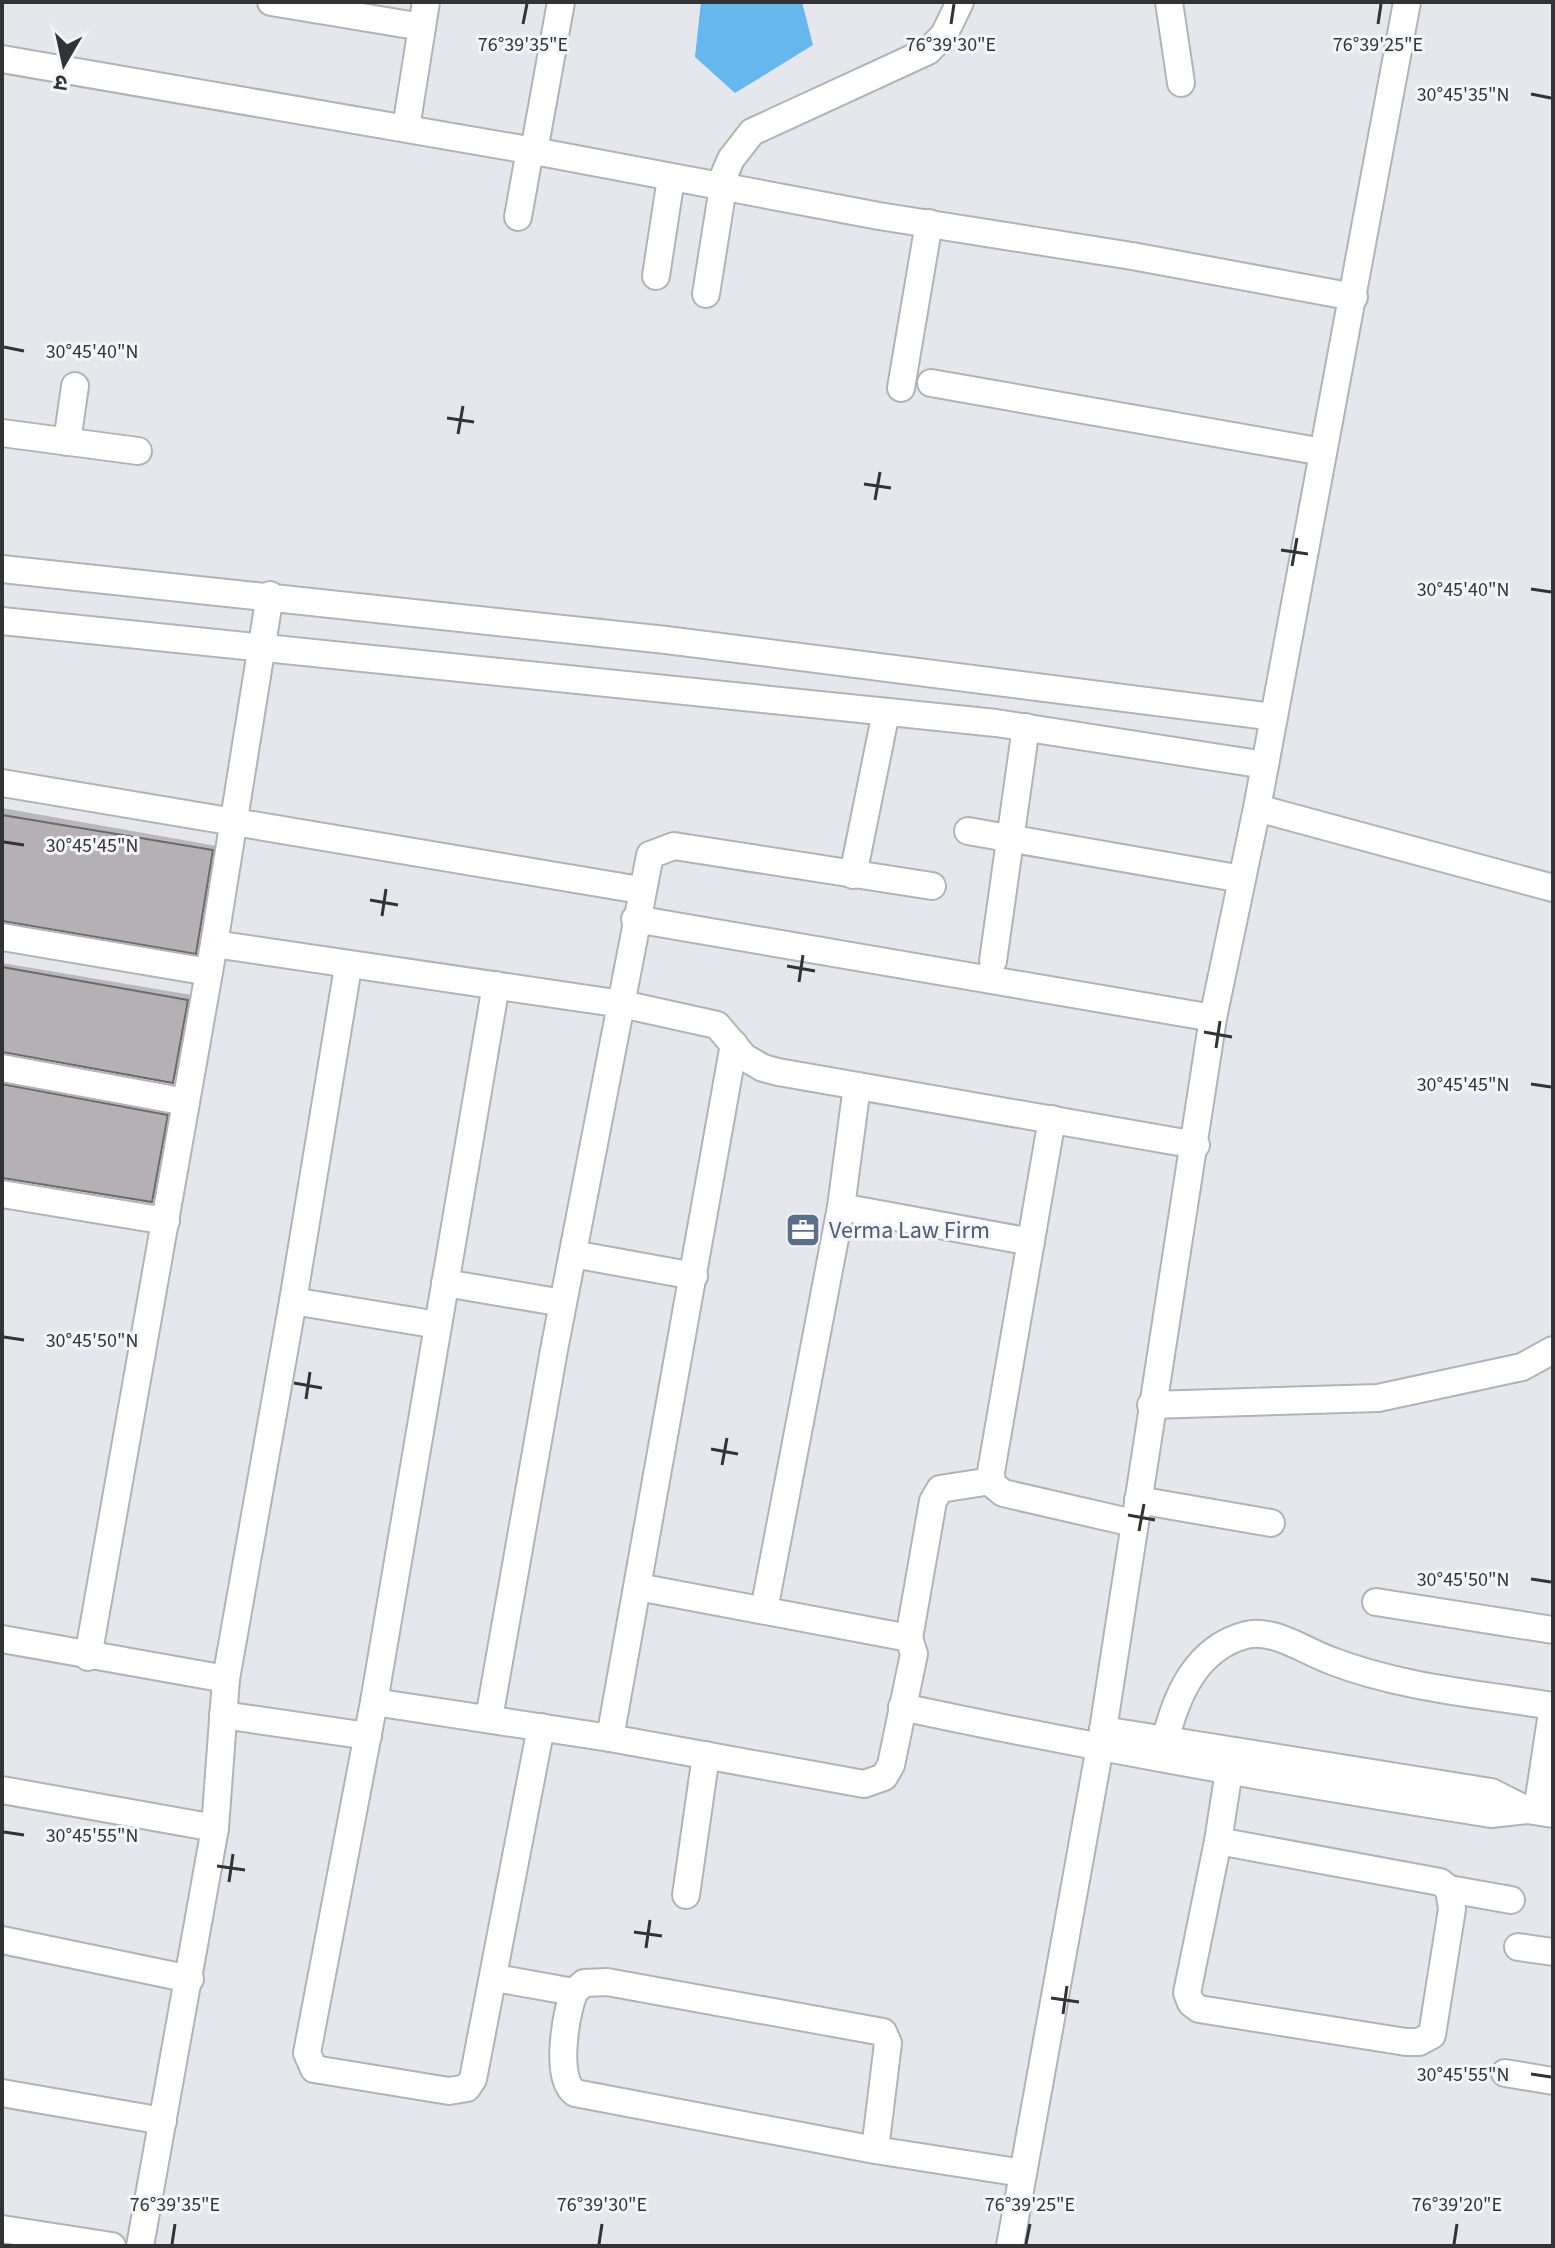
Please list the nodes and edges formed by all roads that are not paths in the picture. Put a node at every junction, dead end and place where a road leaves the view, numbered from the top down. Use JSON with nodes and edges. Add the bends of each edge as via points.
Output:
{"nodes":[{"id":1,"x":271,"y":2,"type":"edge"},
{"id":2,"x":561,"y":2,"type":"edge"},
{"id":3,"x":960,"y":2,"type":"edge"},
{"id":4,"x":1169,"y":2,"type":"edge"},
{"id":5,"x":1407,"y":2,"type":"edge"},
{"id":6,"x":424,"y":14,"type":"edge"},
{"id":7,"x":2,"y":59,"type":"edge"},
{"id":8,"x":1181,"y":83,"type":"dead end"},
{"id":9,"x":406,"y":128,"type":"junction"},
{"id":10,"x":532,"y":151,"type":"junction"},
{"id":11,"x":671,"y":178,"type":"junction"},
{"id":12,"x":721,"y":187,"type":"junction"},
{"id":13,"x":518,"y":217,"type":"dead end"},
{"id":14,"x":929,"y":223,"type":"junction"},
{"id":15,"x":656,"y":276,"type":"dead end"},
{"id":16,"x":706,"y":294,"type":"dead end"},
{"id":17,"x":1354,"y":297,"type":"junction"},
{"id":18,"x":931,"y":383,"type":"dead end"},
{"id":19,"x":75,"y":386,"type":"dead end"},
{"id":20,"x":901,"y":388,"type":"dead end"},
{"id":21,"x":2,"y":433,"type":"edge"},
{"id":22,"x":67,"y":442,"type":"junction"},
{"id":23,"x":138,"y":451,"type":"dead end"},
{"id":24,"x":1323,"y":452,"type":"junction"},
{"id":25,"x":2,"y":569,"type":"edge"},
{"id":26,"x":270,"y":595,"type":"junction"},
{"id":27,"x":2,"y":621,"type":"edge"},
{"id":28,"x":261,"y":649,"type":"junction"},
{"id":29,"x":886,"y":712,"type":"junction"},
{"id":30,"x":1274,"y":717,"type":"junction"},
{"id":31,"x":1026,"y":727,"type":"junction"},
{"id":32,"x":1265,"y":765,"type":"junction"},
{"id":33,"x":2,"y":783,"type":"edge"},
{"id":34,"x":1257,"y":808,"type":"junction"},
{"id":35,"x":234,"y":820,"type":"junction"},
{"id":36,"x":968,"y":831,"type":"dead end"},
{"id":37,"x":1012,"y":840,"type":"junction"},
{"id":38,"x":853,"y":875,"type":"junction"},
{"id":39,"x":1242,"y":879,"type":"junction"},
{"id":40,"x":932,"y":886,"type":"dead end"},
{"id":41,"x":1553,"y":888,"type":"edge"},
{"id":42,"x":640,"y":890,"type":"junction"},
{"id":43,"x":635,"y":919,"type":"junction"},
{"id":44,"x":2,"y":937,"type":"edge"},
{"id":45,"x":214,"y":944,"type":"junction"},
{"id":46,"x":993,"y":961,"type":"dead end"},
{"id":47,"x":348,"y":967,"type":"junction"},
{"id":48,"x":209,"y":972,"type":"junction"},
{"id":49,"x":496,"y":985,"type":"junction"},
{"id":50,"x":622,"y":1004,"type":"junction"},
{"id":51,"x":1213,"y":1018,"type":"junction"},
{"id":52,"x":734,"y":1044,"type":"junction"},
{"id":53,"x":2,"y":1068,"type":"edge"},
{"id":54,"x":857,"y":1086,"type":"junction"},
{"id":55,"x":186,"y":1102,"type":"junction"},
{"id":56,"x":1052,"y":1119,"type":"junction"},
{"id":57,"x":1196,"y":1145,"type":"junction"},
{"id":58,"x":2,"y":1194,"type":"edge"},
{"id":59,"x":841,"y":1207,"type":"junction"},
{"id":60,"x":166,"y":1221,"type":"junction"},
{"id":61,"x":1031,"y":1242,"type":"junction"},
{"id":62,"x":573,"y":1254,"type":"junction"},
{"id":63,"x":694,"y":1276,"type":"junction"},
{"id":64,"x":445,"y":1283,"type":"junction"},
{"id":65,"x":293,"y":1301,"type":"junction"},
{"id":66,"x":563,"y":1303,"type":"junction"},
{"id":67,"x":438,"y":1325,"type":"junction"},
{"id":68,"x":1553,"y":1350,"type":"edge"},
{"id":69,"x":1151,"y":1405,"type":"junction"},
{"id":70,"x":991,"y":1481,"type":"junction"},
{"id":71,"x":1135,"y":1512,"type":"junction"},
{"id":72,"x":1271,"y":1523,"type":"dead end"},
{"id":73,"x":638,"y":1587,"type":"junction"},
{"id":74,"x":1376,"y":1602,"type":"dead end"},
{"id":75,"x":764,"y":1610,"type":"junction"},
{"id":76,"x":1553,"y":1630,"type":"edge"},
{"id":77,"x":909,"y":1638,"type":"junction"},
{"id":78,"x":2,"y":1639,"type":"edge"},
{"id":79,"x":88,"y":1657,"type":"junction"},
{"id":80,"x":226,"y":1679,"type":"junction"},
{"id":81,"x":374,"y":1702,"type":"junction"},
{"id":82,"x":1553,"y":1706,"type":"edge"},
{"id":83,"x":902,"y":1707,"type":"junction"},
{"id":84,"x":223,"y":1715,"type":"junction"},
{"id":85,"x":489,"y":1718,"type":"junction"},
{"id":86,"x":541,"y":1727,"type":"junction"},
{"id":87,"x":368,"y":1736,"type":"junction"},
{"id":88,"x":610,"y":1738,"type":"junction"},
{"id":89,"x":1101,"y":1740,"type":"junction"},
{"id":90,"x":1165,"y":1741,"type":"junction"},
{"id":91,"x":706,"y":1755,"type":"junction"},
{"id":92,"x":1230,"y":1762,"type":"junction"},
{"id":93,"x":2,"y":1790,"type":"edge"},
{"id":94,"x":1539,"y":1812,"type":"edge"},
{"id":95,"x":215,"y":1828,"type":"junction"},
{"id":96,"x":1218,"y":1841,"type":"junction"},
{"id":97,"x":1449,"y":1889,"type":"junction"},
{"id":98,"x":686,"y":1895,"type":"dead end"},
{"id":99,"x":1511,"y":1900,"type":"dead end"},
{"id":100,"x":2,"y":1940,"type":"edge"},
{"id":101,"x":1518,"y":1947,"type":"dead end"},
{"id":102,"x":1553,"y":1952,"type":"edge"},
{"id":103,"x":495,"y":1978,"type":"junction"},
{"id":104,"x":190,"y":1979,"type":"junction"},
{"id":105,"x":574,"y":1992,"type":"junction"},
{"id":106,"x":1505,"y":2073,"type":"dead end"},
{"id":107,"x":1553,"y":2081,"type":"edge"},
{"id":108,"x":2,"y":2093,"type":"edge"},
{"id":109,"x":163,"y":2121,"type":"junction"},
{"id":110,"x":875,"y":2150,"type":"junction"},
{"id":111,"x":1023,"y":2173,"type":"junction"},
{"id":112,"x":2,"y":2229,"type":"edge"},
{"id":113,"x":112,"y":2246,"type":"edge"},
{"id":114,"x":140,"y":2246,"type":"edge"},
{"id":115,"x":1010,"y":2246,"type":"edge"}],
"edges":[{"from":1,"to":6,"type":"street"},
{"from":2,"to":10,"type":"street"},
{"from":3,"to":12,"type":"street","via":[[944,35],[928,51],[752,132],[731,159]]},
{"from":4,"to":8,"type":"street"},
{"from":5,"to":17,"type":"street"},
{"from":6,"to":9,"type":"street"},
{"from":7,"to":9,"type":"street"},
{"from":9,"to":10,"type":"street"},
{"from":10,"to":11,"type":"street"},
{"from":10,"to":13,"type":"street"},
{"from":11,"to":12,"type":"street"},
{"from":11,"to":15,"type":"street"},
{"from":12,"to":14,"type":"street"},
{"from":12,"to":16,"type":"street"},
{"from":14,"to":17,"type":"street"},
{"from":14,"to":20,"type":"street"},
{"from":17,"to":24,"type":"street"},
{"from":18,"to":24,"type":"street"},
{"from":19,"to":22,"type":"street"},
{"from":21,"to":22,"type":"street"},
{"from":22,"to":23,"type":"street"},
{"from":24,"to":30,"type":"street"},
{"from":25,"to":26,"type":"street"},
{"from":26,"to":28,"type":"street"},
{"from":26,"to":30,"type":"street"},
{"from":27,"to":28,"type":"street"},
{"from":28,"to":29,"type":"street"},
{"from":28,"to":35,"type":"street"},
{"from":29,"to":31,"type":"street"},
{"from":29,"to":38,"type":"street"},
{"from":30,"to":32,"type":"street"},
{"from":31,"to":32,"type":"street"},
{"from":31,"to":37,"type":"street"},
{"from":32,"to":34,"type":"street"},
{"from":33,"to":35,"type":"street"},
{"from":34,"to":39,"type":"street"},
{"from":34,"to":41,"type":"street"},
{"from":35,"to":42,"type":"street"},
{"from":35,"to":45,"type":"street"},
{"from":36,"to":37,"type":"street"},
{"from":37,"to":39,"type":"street"},
{"from":37,"to":46,"type":"street"},
{"from":38,"to":40,"type":"street"},
{"from":38,"to":42,"type":"street","via":[[674,846],[650,855]]},
{"from":39,"to":51,"type":"street"},
{"from":42,"to":43,"type":"street"},
{"from":43,"to":50,"type":"street"},
{"from":43,"to":51,"type":"street"},
{"from":44,"to":48,"type":"street"},
{"from":45,"to":47,"type":"street"},
{"from":45,"to":48,"type":"street"},
{"from":47,"to":49,"type":"street"},
{"from":47,"to":65,"type":"street"},
{"from":48,"to":55,"type":"street"},
{"from":49,"to":50,"type":"street"},
{"from":49,"to":64,"type":"street"},
{"from":50,"to":52,"type":"street","via":[[717,1025]]},
{"from":50,"to":62,"type":"street"},
{"from":51,"to":57,"type":"street"},
{"from":52,"to":54,"type":"street","via":[[763,1068]]},
{"from":52,"to":63,"type":"street"},
{"from":53,"to":55,"type":"street"},
{"from":54,"to":56,"type":"street"},
{"from":54,"to":59,"type":"street"},
{"from":55,"to":60,"type":"street"},
{"from":56,"to":57,"type":"street"},
{"from":56,"to":61,"type":"street"},
{"from":57,"to":69,"type":"street"},
{"from":58,"to":60,"type":"street"},
{"from":59,"to":61,"type":"street"},
{"from":59,"to":75,"type":"street"},
{"from":60,"to":79,"type":"street"},
{"from":61,"to":70,"type":"street"},
{"from":62,"to":63,"type":"street"},
{"from":62,"to":66,"type":"street"},
{"from":63,"to":73,"type":"street"},
{"from":64,"to":66,"type":"street"},
{"from":64,"to":67,"type":"street"},
{"from":65,"to":67,"type":"street"},
{"from":65,"to":80,"type":"street"},
{"from":66,"to":85,"type":"street"},
{"from":67,"to":81,"type":"street"},
{"from":68,"to":69,"type":"street","via":[[1522,1367],[1378,1398]]},
{"from":69,"to":71,"type":"street"},
{"from":70,"to":71,"type":"street","via":[[1003,1493]]},
{"from":70,"to":77,"type":"street","via":[[940,1489],[933,1501]]},
{"from":71,"to":72,"type":"street"},
{"from":71,"to":89,"type":"street"},
{"from":73,"to":75,"type":"street"},
{"from":73,"to":88,"type":"street"},
{"from":74,"to":76,"type":"street"},
{"from":75,"to":77,"type":"street"},
{"from":77,"to":83,"type":"street","via":[[914,1654]]},
{"from":78,"to":79,"type":"street"},
{"from":79,"to":80,"type":"street"},
{"from":80,"to":84,"type":"street"},
{"from":81,"to":85,"type":"street"},
{"from":81,"to":87,"type":"street"},
{"from":82,"to":90,"type":"street","via":[[1392,1679],[1254,1634],[1220,1647],[1195,1669],[1181,1687]]},
{"from":82,"to":94,"type":"street"},
{"from":83,"to":89,"type":"street"},
{"from":83,"to":91,"type":"street","via":[[891,1765],[877,1783]]},
{"from":84,"to":87,"type":"street"},
{"from":84,"to":95,"type":"street"},
{"from":85,"to":86,"type":"street"},
{"from":86,"to":88,"type":"street"},
{"from":86,"to":103,"type":"street"},
{"from":87,"to":103,"type":"street","via":[[307,2053],[310,2065],[330,2073],[449,2091],[467,2088],[479,2062]]},
{"from":88,"to":91,"type":"street"},
{"from":89,"to":90,"type":"street"},
{"from":89,"to":92,"type":"street"},
{"from":89,"to":111,"type":"street"},
{"from":90,"to":92,"type":"street"},
{"from":91,"to":98,"type":"street"},
{"from":92,"to":94,"type":"street","via":[[1491,1814]]},
{"from":92,"to":96,"type":"street"},
{"from":93,"to":95,"type":"street"},
{"from":95,"to":104,"type":"street"},
{"from":96,"to":97,"type":"street","via":[[1440,1882]]},
{"from":96,"to":97,"type":"street","via":[[1187,1993],[1199,2009],[1419,2042],[1432,2035],[1452,1909]]},
{"from":97,"to":99,"type":"street"},
{"from":100,"to":104,"type":"street"},
{"from":101,"to":102,"type":"street"},
{"from":103,"to":105,"type":"street"},
{"from":104,"to":109,"type":"street"},
{"from":105,"to":110,"type":"street","via":[[563,2068],[575,2093]]},
{"from":105,"to":110,"type":"street","via":[[584,1983],[607,1982],[883,2032],[888,2043]]},
{"from":106,"to":107,"type":"street"},
{"from":108,"to":109,"type":"street"},
{"from":109,"to":114,"type":"street"},
{"from":110,"to":111,"type":"street"},
{"from":111,"to":115,"type":"street"},
{"from":112,"to":113,"type":"street"}]}
